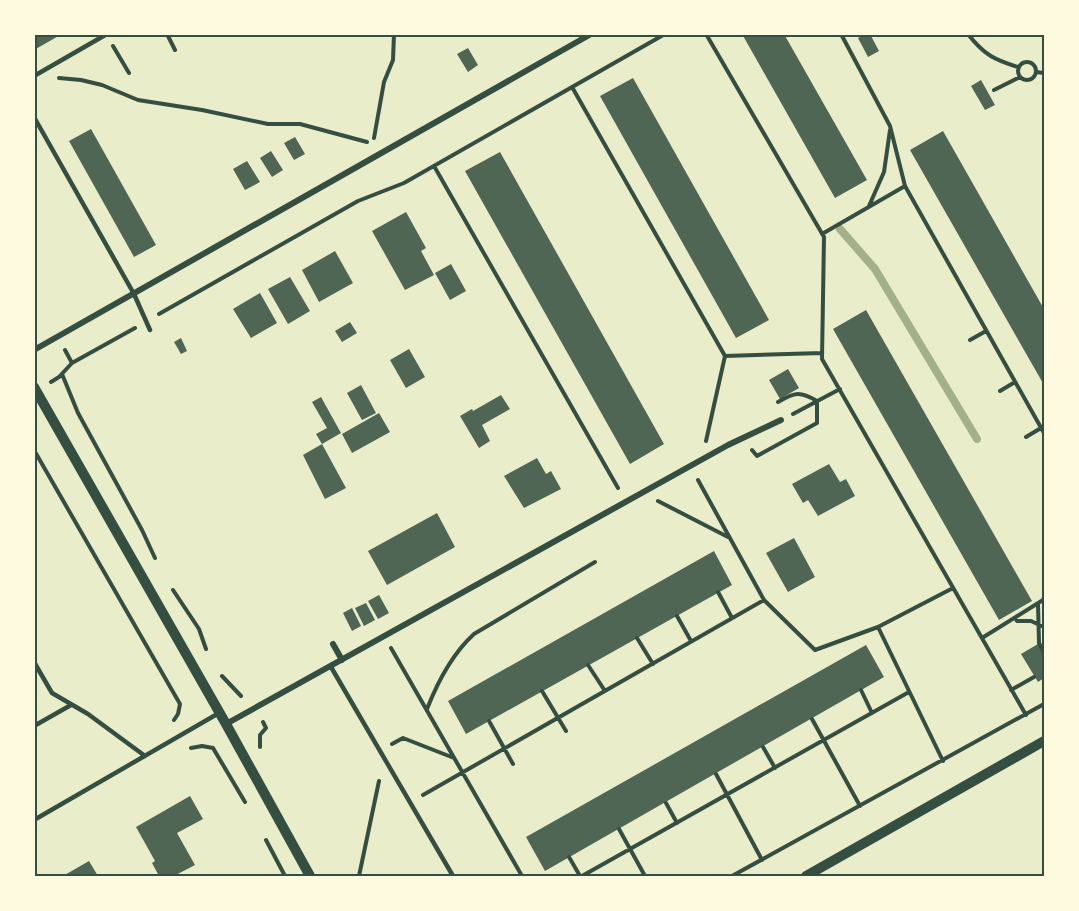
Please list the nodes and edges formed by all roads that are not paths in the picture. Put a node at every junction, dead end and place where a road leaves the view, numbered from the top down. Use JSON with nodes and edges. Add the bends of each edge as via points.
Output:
{"nodes":[{"id":1,"x":591,"y":34,"type":"edge"},
{"id":2,"x":107,"y":35,"type":"edge"},
{"id":3,"x":34,"y":76,"type":"edge"},
{"id":4,"x":34,"y":117,"type":"edge"},
{"id":5,"x":134,"y":294,"type":"junction"},
{"id":6,"x":150,"y":330,"type":"dead end"},
{"id":7,"x":34,"y":350,"type":"edge"},
{"id":8,"x":34,"y":387,"type":"edge"},
{"id":9,"x":781,"y":420,"type":"road end"},
{"id":10,"x":333,"y":644,"type":"dead end"},
{"id":11,"x":342,"y":660,"type":"junction"},
{"id":12,"x":34,"y":662,"type":"edge"},
{"id":13,"x":331,"y":667,"type":"junction"},
{"id":14,"x":71,"y":705,"type":"junction"},
{"id":15,"x":219,"y":712,"type":"junction"},
{"id":16,"x":226,"y":724,"type":"junction"},
{"id":17,"x":34,"y":726,"type":"edge"},
{"id":18,"x":1044,"y":741,"type":"edge"},
{"id":19,"x":145,"y":756,"type":"junction"},
{"id":20,"x":34,"y":820,"type":"edge"},
{"id":21,"x":310,"y":876,"type":"edge"},
{"id":22,"x":453,"y":876,"type":"edge"},
{"id":23,"x":806,"y":876,"type":"edge"}],
"edges":[{"from":1,"to":5,"type":"street"},
{"from":2,"to":3,"type":"lane"},
{"from":4,"to":5,"type":"lane"},
{"from":5,"to":6,"type":"lane"},
{"from":5,"to":7,"type":"street"},
{"from":8,"to":15,"type":"street"},
{"from":9,"to":11,"type":"street","via":[[751,432]]},
{"from":10,"to":11,"type":"street"},
{"from":11,"to":13,"type":"street"},
{"from":12,"to":14,"type":"lane","via":[[52,693]]},
{"from":13,"to":16,"type":"street"},
{"from":13,"to":22,"type":"lane"},
{"from":14,"to":17,"type":"lane"},
{"from":14,"to":19,"type":"lane"},
{"from":15,"to":16,"type":"street"},
{"from":15,"to":19,"type":"lane"},
{"from":16,"to":21,"type":"street"},
{"from":18,"to":23,"type":"street"},
{"from":19,"to":20,"type":"lane"}]}
